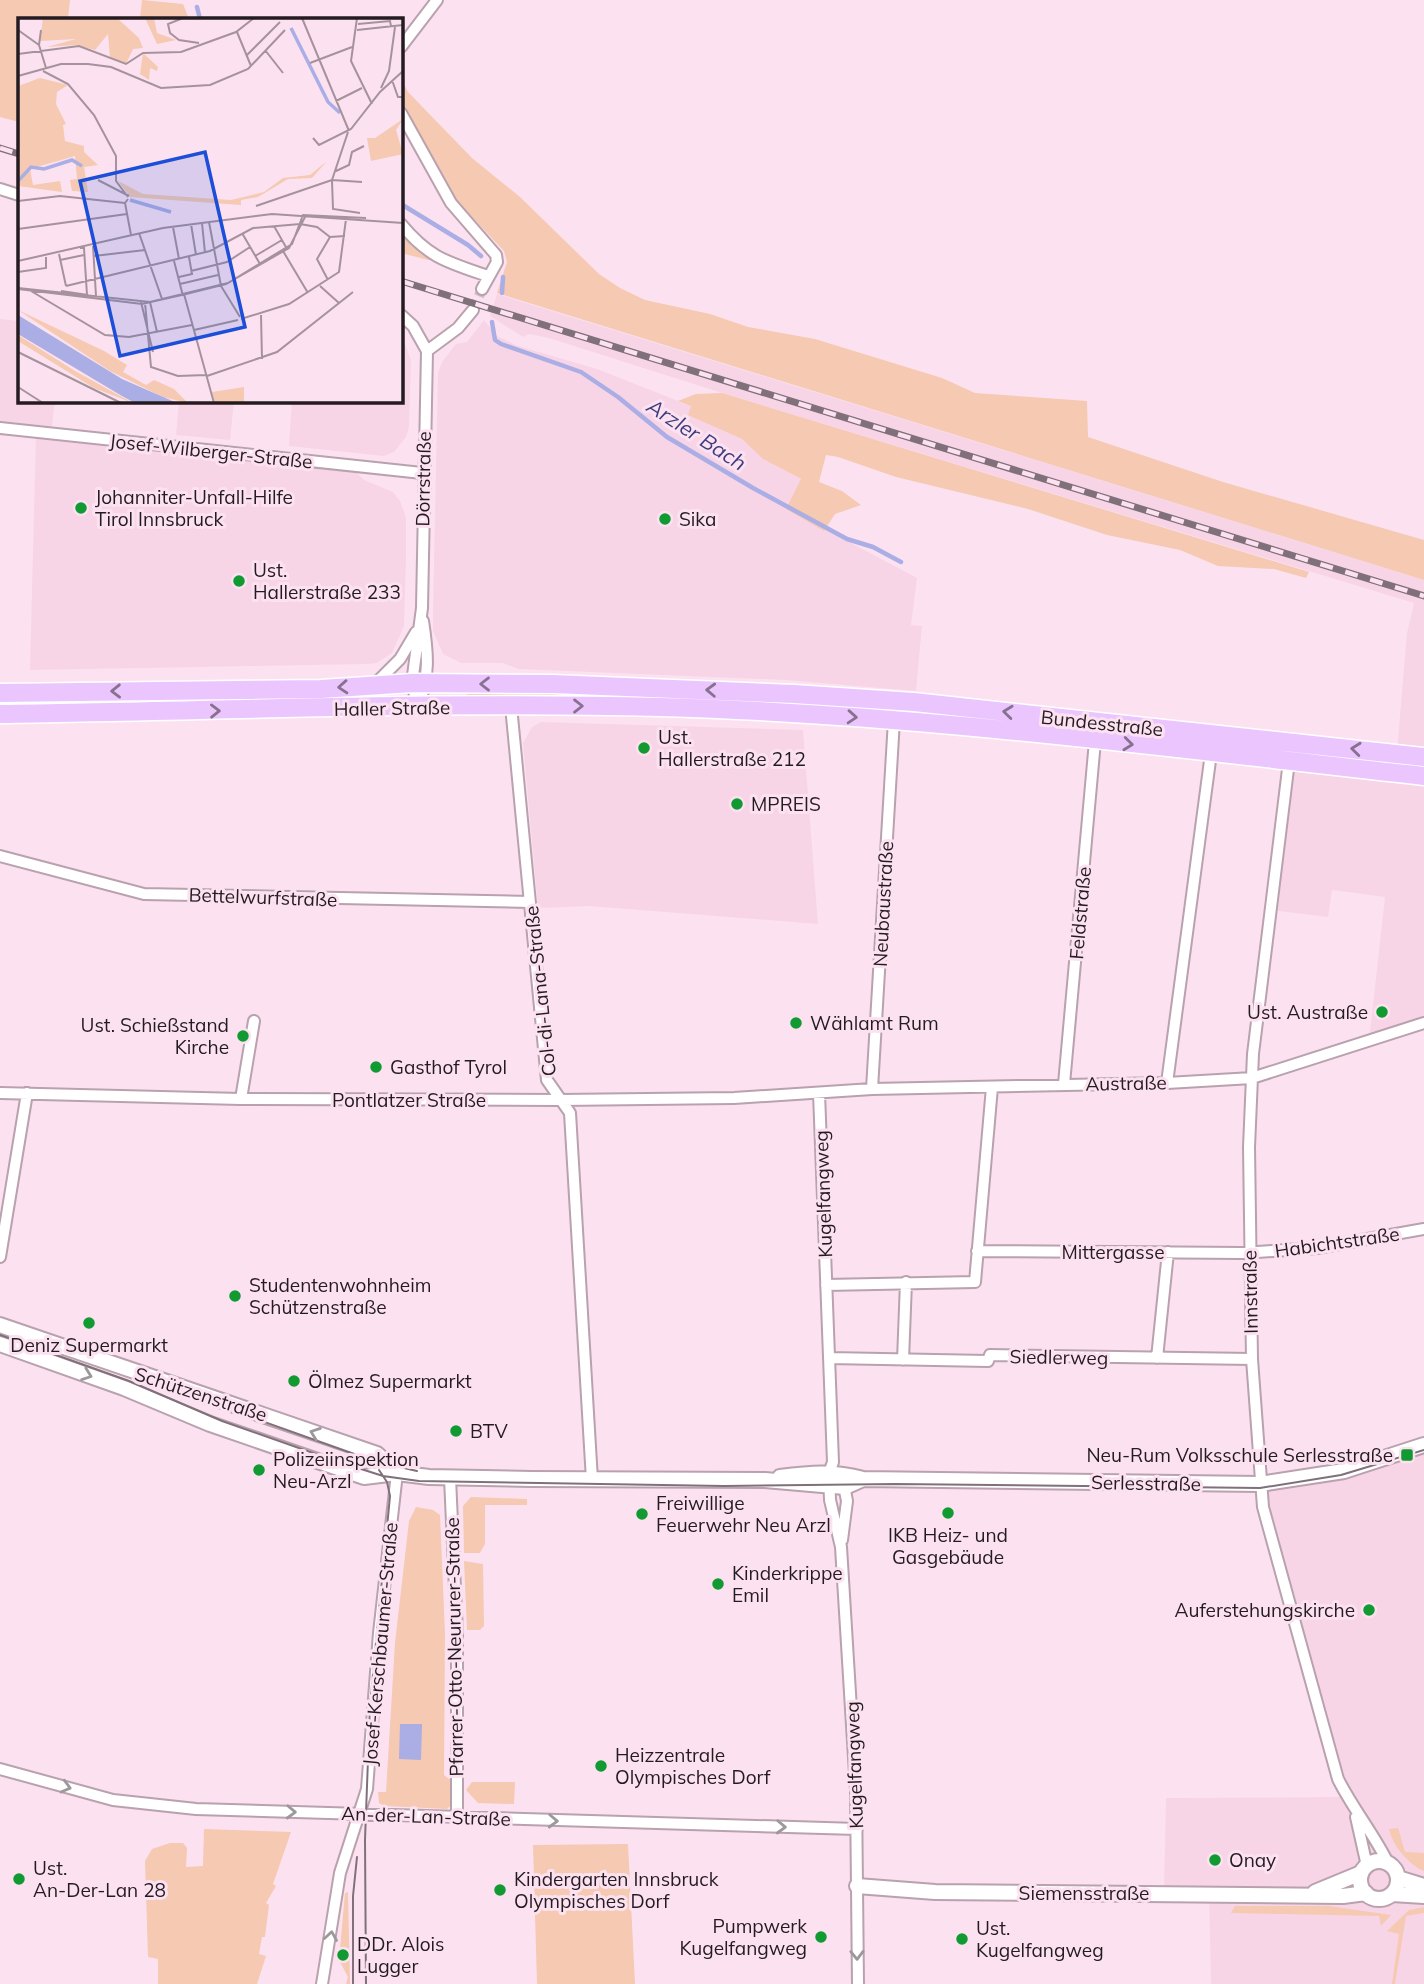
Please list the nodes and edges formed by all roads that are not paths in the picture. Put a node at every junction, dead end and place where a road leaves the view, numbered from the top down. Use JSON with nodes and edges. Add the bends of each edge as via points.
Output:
{"nodes":[{"id":1,"x":438,"y":0,"type":"edge"},
{"id":2,"x":402,"y":46,"type":"edge"},
{"id":3,"x":402,"y":115,"type":"edge"},
{"id":4,"x":0,"y":189,"type":"edge"},
{"id":5,"x":18,"y":195,"type":"edge"},
{"id":6,"x":402,"y":226,"type":"edge"},
{"id":7,"x":488,"y":276,"type":"junction"},
{"id":8,"x":482,"y":289,"type":"tunnel mouth"},
{"id":9,"x":473,"y":310,"type":"tunnel mouth"},
{"id":10,"x":402,"y":316,"type":"edge"},
{"id":11,"x":427,"y":351,"type":"junction"},
{"id":12,"x":0,"y":428,"type":"edge"},
{"id":13,"x":422,"y":473,"type":"junction"},
{"id":14,"x":422,"y":608,"type":"junction"},
{"id":15,"x":419,"y":626,"type":"junction"},
{"id":16,"x":420,"y":683,"type":"junction"},
{"id":17,"x":373,"y":685,"type":"junction"},
{"id":18,"x":0,"y":692,"type":"edge"},
{"id":19,"x":780,"y":693,"type":"joint"},
{"id":20,"x":511,"y":706,"type":"junction"},
{"id":21,"x":418,"y":707,"type":"junction"},
{"id":22,"x":784,"y":713,"type":"joint"},
{"id":23,"x":0,"y":714,"type":"edge"},
{"id":24,"x":894,"y":720,"type":"junction"},
{"id":25,"x":1095,"y":741,"type":"junction"},
{"id":26,"x":1211,"y":753,"type":"junction"},
{"id":27,"x":1424,"y":757,"type":"edge"},
{"id":28,"x":1289,"y":761,"type":"junction"},
{"id":29,"x":1424,"y":776,"type":"edge"},
{"id":30,"x":0,"y":856,"type":"edge"},
{"id":31,"x":530,"y":902,"type":"junction"},
{"id":32,"x":254,"y":1021,"type":"dead end"},
{"id":33,"x":1424,"y":1023,"type":"edge"},
{"id":34,"x":1252,"y":1078,"type":"junction"},
{"id":35,"x":1167,"y":1083,"type":"junction"},
{"id":36,"x":1065,"y":1084,"type":"junction"},
{"id":37,"x":992,"y":1087,"type":"junction"},
{"id":38,"x":872,"y":1089,"type":"junction"},
{"id":39,"x":0,"y":1093,"type":"edge"},
{"id":40,"x":27,"y":1093,"type":"junction"},
{"id":41,"x":819,"y":1093,"type":"junction"},
{"id":42,"x":241,"y":1099,"type":"junction"},
{"id":43,"x":560,"y":1100,"type":"junction"},
{"id":44,"x":1424,"y":1229,"type":"edge"},
{"id":45,"x":977,"y":1251,"type":"junction"},
{"id":46,"x":1168,"y":1252,"type":"junction"},
{"id":47,"x":1249,"y":1252,"type":"junction"},
{"id":48,"x":0,"y":1257,"type":"edge"},
{"id":49,"x":906,"y":1282,"type":"junction"},
{"id":50,"x":826,"y":1285,"type":"junction"},
{"id":51,"x":0,"y":1325,"type":"edge"},
{"id":52,"x":0,"y":1344,"type":"edge"},
{"id":53,"x":829,"y":1358,"type":"junction"},
{"id":54,"x":1157,"y":1359,"type":"junction"},
{"id":55,"x":1252,"y":1359,"type":"junction"},
{"id":56,"x":903,"y":1360,"type":"junction"},
{"id":57,"x":1424,"y":1445,"type":"edge"},
{"id":58,"x":397,"y":1473,"type":"junction"},
{"id":59,"x":835,"y":1476,"type":"junction"},
{"id":60,"x":450,"y":1478,"type":"junction"},
{"id":61,"x":592,"y":1480,"type":"junction"},
{"id":62,"x":1260,"y":1484,"type":"junction"},
{"id":63,"x":841,"y":1547,"type":"junction"},
{"id":64,"x":0,"y":1769,"type":"edge"},
{"id":65,"x":1354,"y":1811,"type":"junction"},
{"id":66,"x":360,"y":1814,"type":"junction"},
{"id":67,"x":457,"y":1816,"type":"junction"},
{"id":68,"x":857,"y":1829,"type":"junction"},
{"id":69,"x":1388,"y":1863,"type":"junction"},
{"id":70,"x":1364,"y":1870,"type":"junction"},
{"id":71,"x":1398,"y":1878,"type":"junction"},
{"id":72,"x":857,"y":1886,"type":"junction"},
{"id":73,"x":1424,"y":1886,"type":"edge"},
{"id":74,"x":1366,"y":1893,"type":"junction"},
{"id":75,"x":1311,"y":1894,"type":"junction"},
{"id":76,"x":1392,"y":1894,"type":"junction"},
{"id":77,"x":1424,"y":1896,"type":"edge"},
{"id":78,"x":323,"y":1984,"type":"edge"},
{"id":79,"x":858,"y":1984,"type":"edge"}],
"edges":[{"from":1,"to":2,"type":"street"},
{"from":3,"to":7,"type":"street","via":[[451,203],[496,255]]},
{"from":4,"to":5,"type":"street"},
{"from":6,"to":7,"type":"street","via":[[438,259]]},
{"from":7,"to":8,"type":"street"},
{"from":9,"to":11,"type":"street"},
{"from":10,"to":11,"type":"street"},
{"from":11,"to":13,"type":"street","name":"Dörrstraße"},
{"from":12,"to":13,"type":"street","name":"Josef-Wilberger-Straße"},
{"from":13,"to":14,"type":"street","name":"Dörrstraße"},
{"from":14,"to":15,"type":"street","name":"Dörrstraße"},
{"from":14,"to":16,"type":"street","name":"Dörrstraße","via":[[429,662]]},
{"from":15,"to":16,"type":"street","name":"Dörrstraße"},
{"from":15,"to":17,"type":"street","name":"Dörrstraße","via":[[400,659]]},
{"from":16,"to":17,"type":"main road","name":"Haller Straße"},
{"from":19,"to":16,"type":"main road","name":"Haller Straße","one_way":true},
{"from":16,"to":21,"type":"street","name":"Dörrstraße"},
{"from":17,"to":18,"type":"main road","name":"Haller Straße","one_way":true},
{"from":27,"to":19,"type":"main road","name":"Bundesstraße","one_way":true,"via":[[915,702]]},
{"from":20,"to":21,"type":"main road","name":"Haller Straße"},
{"from":20,"to":22,"type":"main road","name":"Haller Straße","one_way":true},
{"from":20,"to":31,"type":"street","name":"Col-di-Lana-Straße"},
{"from":23,"to":21,"type":"main road","name":"Haller Straße","one_way":true},
{"from":22,"to":24,"type":"main road","name":"Bundesstraße","one_way":true},
{"from":24,"to":25,"type":"main road","name":"Bundesstraße"},
{"from":24,"to":38,"type":"street","name":"Neubaustraße"},
{"from":25,"to":26,"type":"main road","name":"Bundesstraße","one_way":true},
{"from":25,"to":36,"type":"street","name":"Feldstraße"},
{"from":26,"to":28,"type":"main road","name":"Bundesstraße"},
{"from":26,"to":35,"type":"street"},
{"from":28,"to":29,"type":"main road","name":"Bundesstraße"},
{"from":28,"to":34,"type":"street","name":"Innstraße"},
{"from":30,"to":31,"type":"street","name":"Bettelwurfstraße","via":[[144,894]]},
{"from":31,"to":43,"type":"street","name":"Col-di-Lana-Straße","via":[[547,1080]]},
{"from":32,"to":42,"type":"street"},
{"from":33,"to":34,"type":"street","name":"Austraße"},
{"from":34,"to":35,"type":"street","name":"Austraße"},
{"from":34,"to":47,"type":"street","name":"Innstraße"},
{"from":35,"to":36,"type":"street","name":"Austraße"},
{"from":36,"to":37,"type":"street","name":"Austraße"},
{"from":37,"to":38,"type":"street","name":"Austraße"},
{"from":37,"to":45,"type":"street"},
{"from":38,"to":41,"type":"street","name":"Austraße"},
{"from":39,"to":40,"type":"street","name":"Pontlatzer Straße"},
{"from":40,"to":42,"type":"street","name":"Pontlatzer Straße"},
{"from":40,"to":48,"type":"street"},
{"from":41,"to":43,"type":"street","name":"Pontlatzer Straße"},
{"from":41,"to":50,"type":"street","name":"Kugelfangweg"},
{"from":42,"to":43,"type":"street","name":"Pontlatzer Straße"},
{"from":43,"to":61,"type":"street","name":"Col-di-Lana-Straße","via":[[570,1113]]},
{"from":44,"to":47,"type":"street","name":"Habichtstraße","via":[[1317,1248]]},
{"from":45,"to":46,"type":"street","name":"Mittergasse"},
{"from":45,"to":49,"type":"street","via":[[975,1282]]},
{"from":46,"to":47,"type":"street","name":"Mittergasse"},
{"from":46,"to":54,"type":"street"},
{"from":47,"to":55,"type":"street","name":"Innstraße"},
{"from":49,"to":50,"type":"street"},
{"from":49,"to":56,"type":"street"},
{"from":50,"to":53,"type":"street","name":"Kugelfangweg"},
{"from":58,"to":51,"type":"street","name":"Schützenstraße","one_way":true,"via":[[377,1454]]},
{"from":52,"to":58,"type":"street","name":"Schützenstraße","one_way":true,"via":[[344,1471],[364,1477]]},
{"from":53,"to":56,"type":"street","name":"Siedlerweg"},
{"from":53,"to":59,"type":"street","name":"Kugelfangweg"},
{"from":54,"to":55,"type":"street","name":"Siedlerweg"},
{"from":54,"to":56,"type":"street","name":"Siedlerweg","via":[[990,1355],[988,1361]]},
{"from":55,"to":62,"type":"street","name":"Innstraße"},
{"from":57,"to":62,"type":"street","name":"Serlesstraße","via":[[1344,1471]]},
{"from":58,"to":60,"type":"street","name":"Schützenstraße"},
{"from":58,"to":66,"type":"street","name":"Josef-Kerschbaumer-Straße","via":[[367,1789]]},
{"from":59,"to":61,"type":"street","name":"Schützenstraße"},
{"from":59,"to":62,"type":"street","name":"Serlesstraße"},
{"from":59,"to":63,"type":"street","name":"Kugelfangweg"},
{"from":59,"to":63,"type":"street","name":"Kugelfangweg","via":[[847,1501]]},
{"from":60,"to":61,"type":"street","name":"Schützenstraße"},
{"from":60,"to":67,"type":"street","name":"Pfarrer-Otto-Neururer-Straße","via":[[457,1633]]},
{"from":62,"to":65,"type":"street","name":"Innstraße","via":[[1338,1779]]},
{"from":63,"to":68,"type":"street","name":"Kugelfangweg"},
{"from":64,"to":66,"type":"street","name":"An-der-Lan-Straße","one_way":true,"via":[[144,1805]]},
{"from":65,"to":69,"type":"street","name":"Innstraße"},
{"from":65,"to":70,"type":"street","name":"Innstraße"},
{"from":66,"to":67,"type":"street","name":"An-der-Lan-Straße"},
{"from":78,"to":66,"type":"street","name":"Josef-Kerschbaumer-Straße","one_way":true,"via":[[340,1873]]},
{"from":67,"to":68,"type":"street","name":"An-der-Lan-Straße","one_way":true},
{"from":68,"to":72,"type":"street","name":"Kugelfangweg"},
{"from":69,"to":70,"type":"street","via":[[1376,1861]]},
{"from":69,"to":71,"type":"street"},
{"from":70,"to":74,"type":"street","via":[[1361,1886]]},
{"from":70,"to":75,"type":"street","name":"Siemensstraße"},
{"from":71,"to":73,"type":"street"},
{"from":71,"to":76,"type":"street"},
{"from":72,"to":75,"type":"street","name":"Siemensstraße","via":[[935,1892]]},
{"from":72,"to":79,"type":"street","name":"Kugelfangweg","one_way":true},
{"from":74,"to":75,"type":"street","name":"Siemensstraße"},
{"from":74,"to":76,"type":"street","via":[[1380,1899]]},
{"from":76,"to":77,"type":"street"}]}
